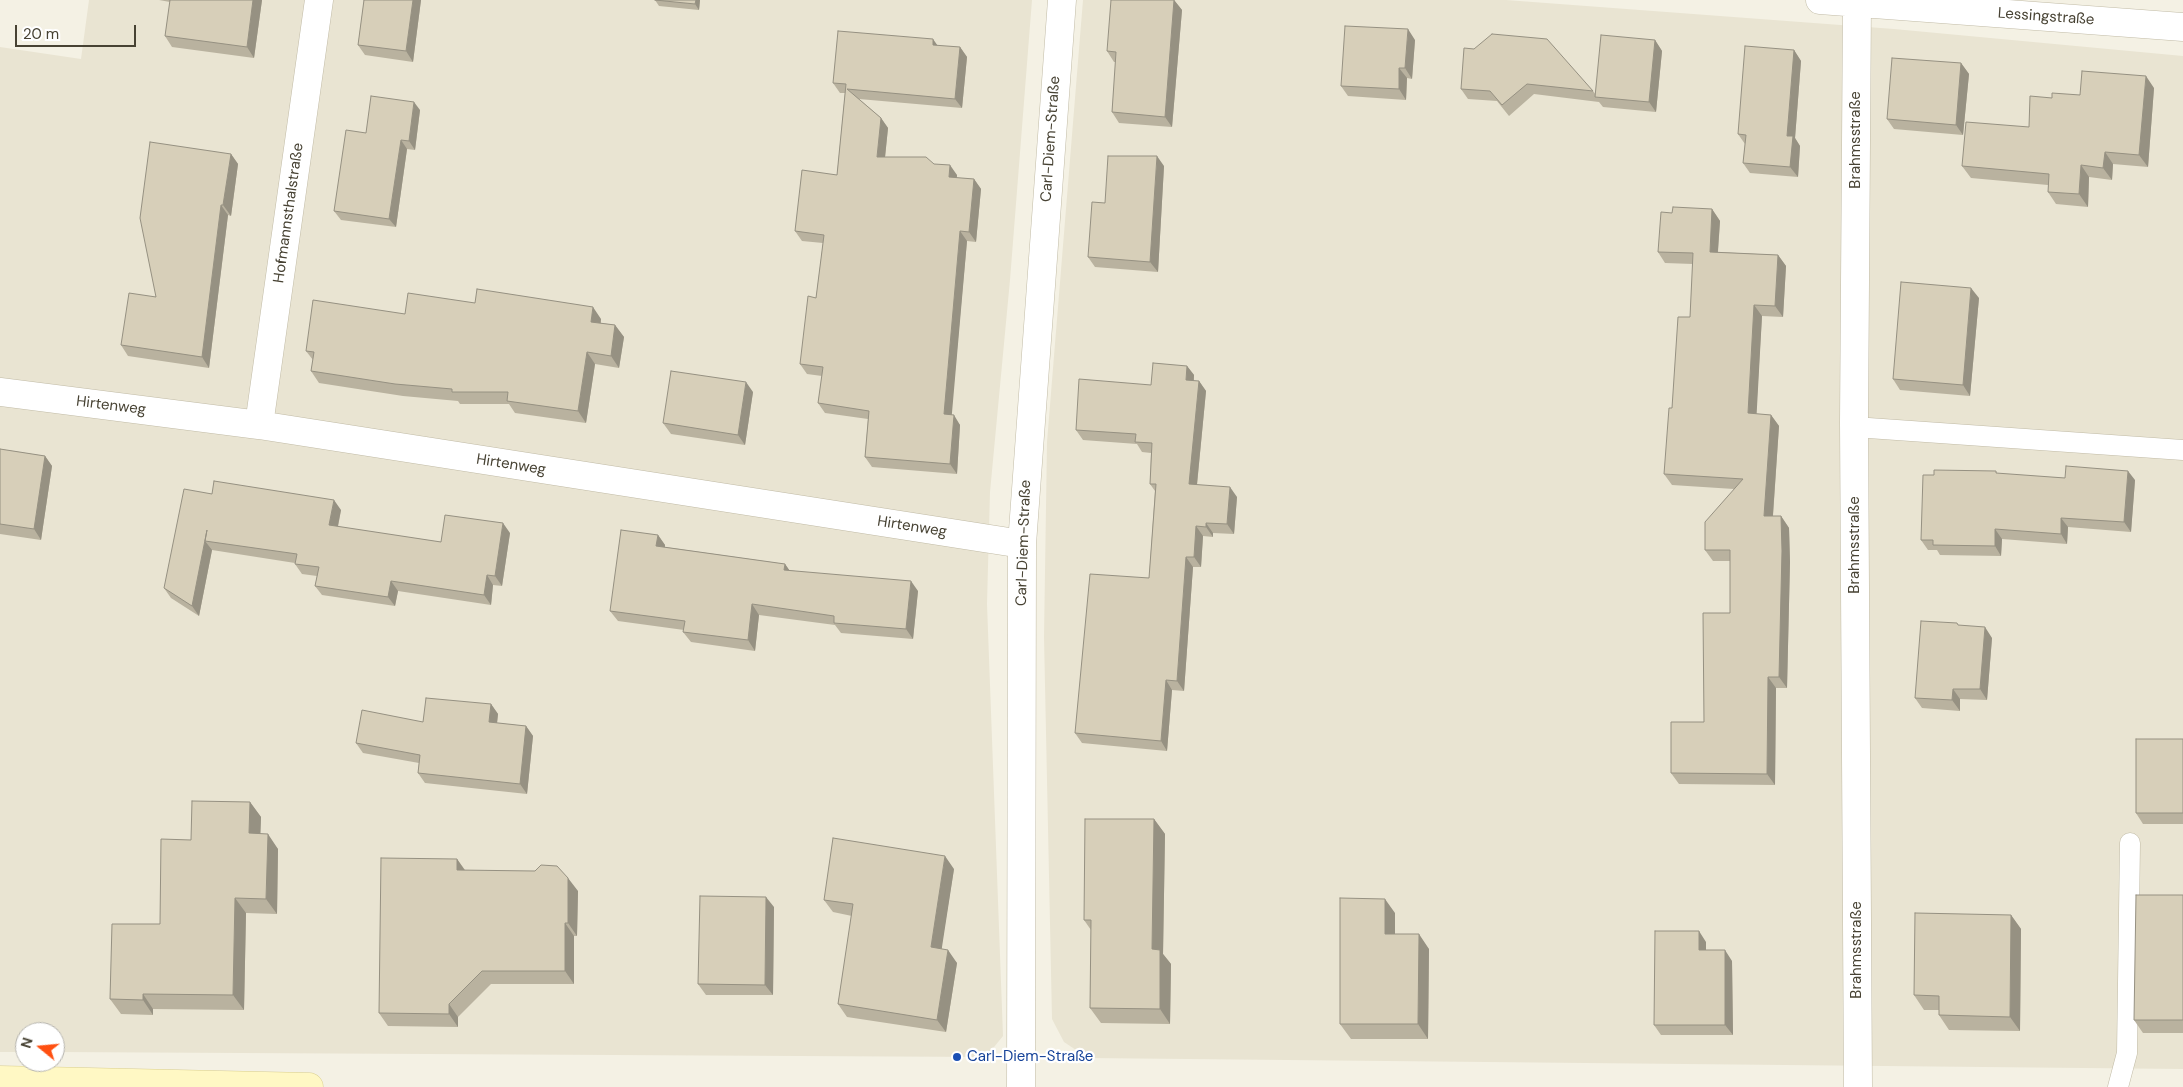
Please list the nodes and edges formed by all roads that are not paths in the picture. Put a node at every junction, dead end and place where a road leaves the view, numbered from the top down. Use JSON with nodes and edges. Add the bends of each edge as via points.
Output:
{"nodes":[{"id":1,"x":319,"y":0,"type":"edge"},
{"id":2,"x":1062,"y":0,"type":"edge"},
{"id":3,"x":1820,"y":0,"type":"edge"},
{"id":4,"x":1857,"y":3,"type":"junction"},
{"id":5,"x":2183,"y":27,"type":"edge"},
{"id":6,"x":0,"y":392,"type":"edge"},
{"id":7,"x":260,"y":425,"type":"junction"},
{"id":8,"x":1854,"y":427,"type":"junction"},
{"id":9,"x":2183,"y":450,"type":"edge"},
{"id":10,"x":1022,"y":544,"type":"junction"},
{"id":11,"x":2130,"y":843,"type":"dead end"},
{"id":12,"x":0,"y":1080,"type":"edge"},
{"id":13,"x":309,"y":1087,"type":"edge"},
{"id":14,"x":1020,"y":1087,"type":"edge"},
{"id":15,"x":1858,"y":1087,"type":"edge"},
{"id":16,"x":2118,"y":1087,"type":"edge"}],
"edges":[{"from":1,"to":7,"type":"street","name":"Hofmannsthalstraße"},
{"from":2,"to":10,"type":"street","name":"Carl-Diem-Straße"},
{"from":3,"to":4,"type":"street","name":"Lessingstraße"},
{"from":4,"to":5,"type":"street","name":"Lessingstraße"},
{"from":4,"to":8,"type":"street","name":"Brahmsstraße"},
{"from":6,"to":7,"type":"street","name":"Hirtenweg"},
{"from":7,"to":10,"type":"street","name":"Hirtenweg"},
{"from":8,"to":9,"type":"lane"},
{"from":8,"to":15,"type":"street","name":"Brahmsstraße"},
{"from":10,"to":14,"type":"street","name":"Carl-Diem-Straße"},
{"from":11,"to":16,"type":"lane","via":[[2127,1053]]},
{"from":12,"to":13,"type":"street"}]}
